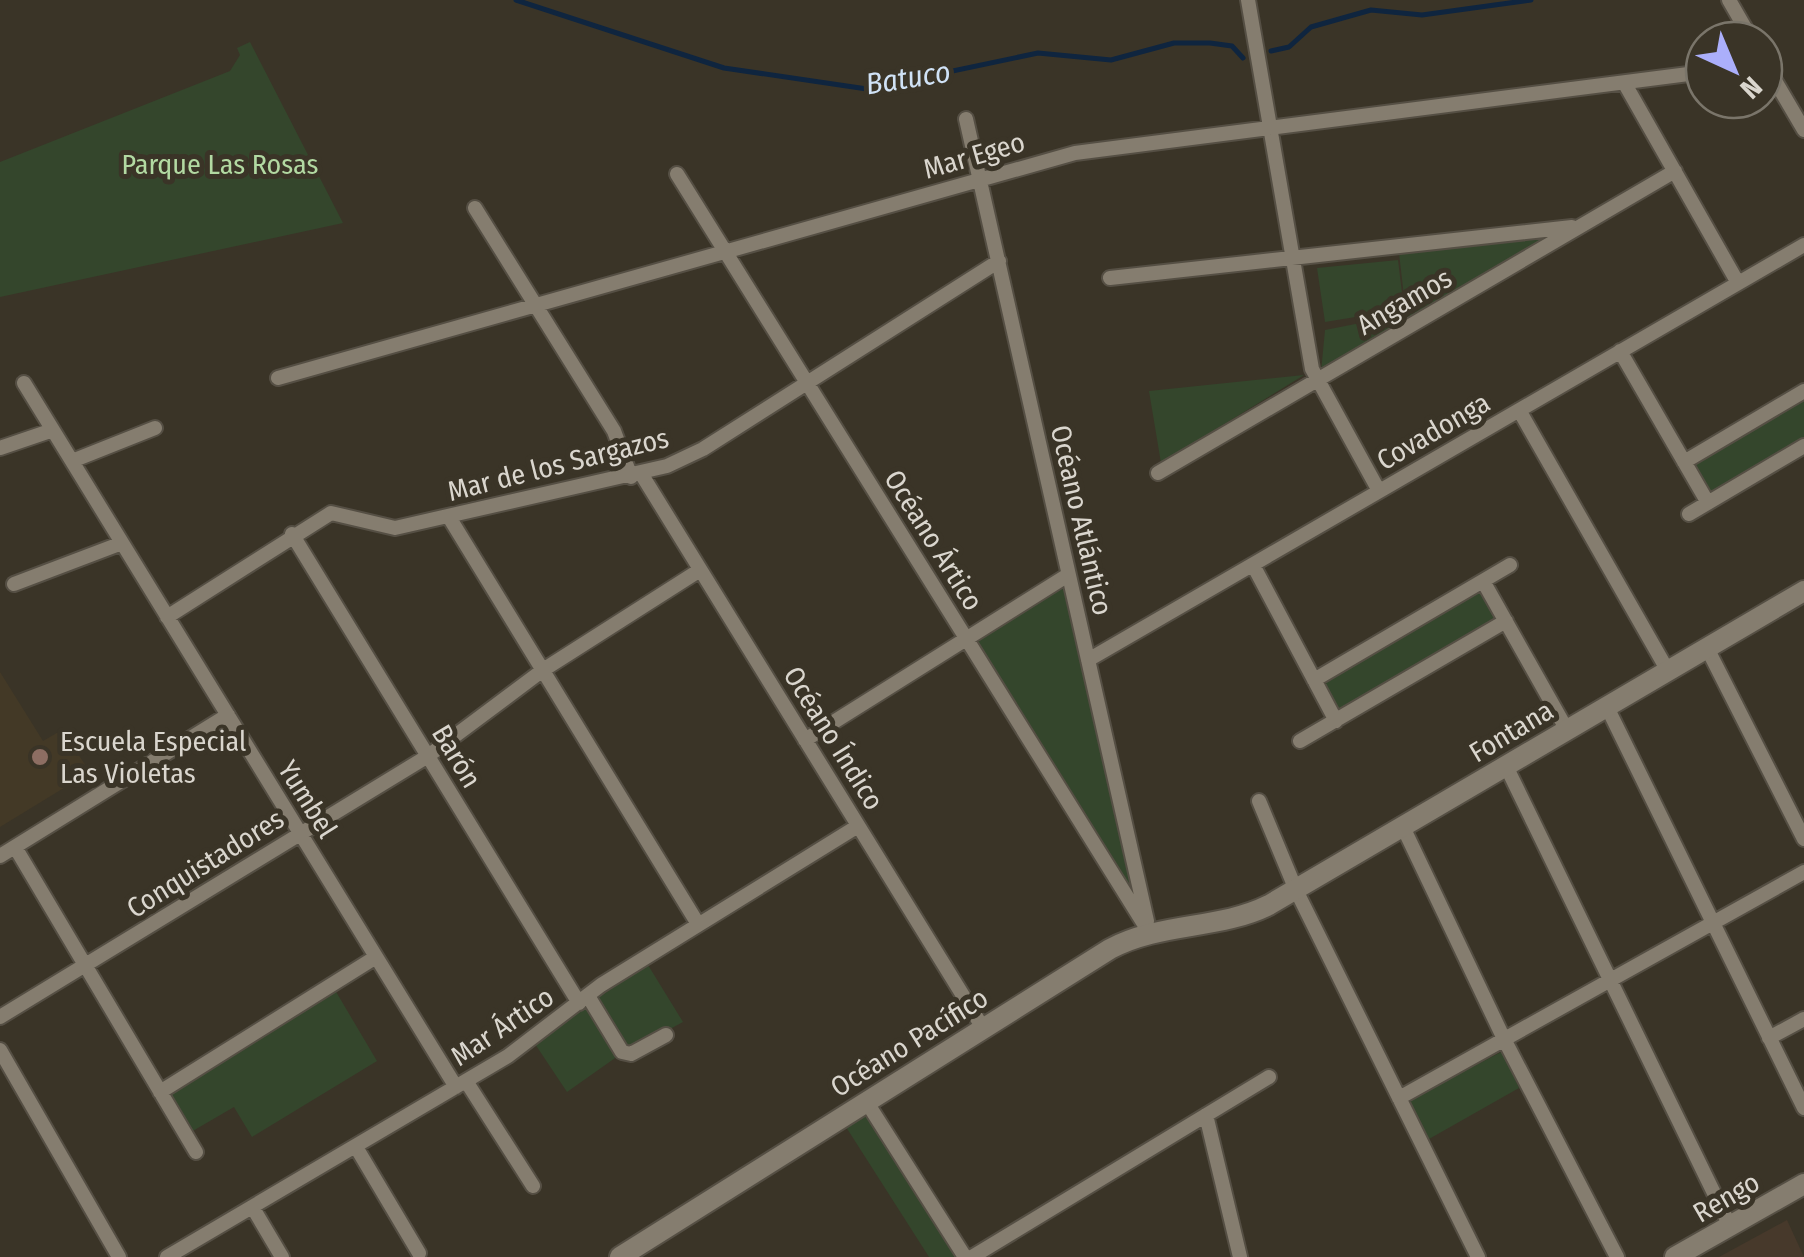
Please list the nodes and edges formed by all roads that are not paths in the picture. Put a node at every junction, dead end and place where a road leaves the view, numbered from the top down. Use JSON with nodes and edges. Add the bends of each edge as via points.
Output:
{"nodes":[{"id":1,"x":1248,"y":0,"type":"edge"},
{"id":2,"x":1684,"y":75,"type":"edge"},
{"id":3,"x":1625,"y":84,"type":"junction"},
{"id":4,"x":1784,"y":96,"type":"edge"},
{"id":5,"x":966,"y":118,"type":"dead end"},
{"id":6,"x":1274,"y":128,"type":"junction"},
{"id":7,"x":1804,"y":130,"type":"edge"},
{"id":8,"x":1675,"y":171,"type":"junction"},
{"id":9,"x":676,"y":174,"type":"dead end"},
{"id":10,"x":981,"y":179,"type":"junction"},
{"id":11,"x":475,"y":208,"type":"dead end"},
{"id":12,"x":1581,"y":226,"type":"junction"},
{"id":13,"x":1804,"y":245,"type":"edge"},
{"id":14,"x":724,"y":252,"type":"junction"},
{"id":15,"x":1294,"y":258,"type":"junction"},
{"id":16,"x":999,"y":261,"type":"junction"},
{"id":17,"x":1110,"y":278,"type":"dead end"},
{"id":18,"x":1738,"y":283,"type":"junction"},
{"id":19,"x":535,"y":305,"type":"junction"},
{"id":20,"x":1620,"y":352,"type":"junction"},
{"id":21,"x":278,"y":378,"type":"dead end"},
{"id":22,"x":1317,"y":380,"type":"junction"},
{"id":23,"x":806,"y":382,"type":"junction"},
{"id":24,"x":24,"y":383,"type":"dead end"},
{"id":25,"x":1804,"y":391,"type":"edge"},
{"id":26,"x":1519,"y":410,"type":"junction"},
{"id":27,"x":154,"y":428,"type":"dead end"},
{"id":28,"x":53,"y":430,"type":"junction"},
{"id":29,"x":1804,"y":446,"type":"edge"},
{"id":30,"x":0,"y":448,"type":"edge"},
{"id":31,"x":72,"y":461,"type":"junction"},
{"id":32,"x":1684,"y":462,"type":"junction"},
{"id":33,"x":1158,"y":473,"type":"dead end"},
{"id":34,"x":636,"y":476,"type":"junction"},
{"id":35,"x":1379,"y":492,"type":"junction"},
{"id":36,"x":1708,"y":503,"type":"junction"},
{"id":37,"x":1689,"y":514,"type":"dead end"},
{"id":38,"x":449,"y":517,"type":"junction"},
{"id":39,"x":292,"y":534,"type":"junction"},
{"id":40,"x":122,"y":544,"type":"junction"},
{"id":41,"x":1253,"y":565,"type":"junction"},
{"id":42,"x":1510,"y":565,"type":"dead end"},
{"id":43,"x":700,"y":570,"type":"junction"},
{"id":44,"x":1068,"y":574,"type":"junction"},
{"id":45,"x":1483,"y":581,"type":"junction"},
{"id":46,"x":14,"y":584,"type":"dead end"},
{"id":47,"x":1804,"y":591,"type":"edge"},
{"id":48,"x":167,"y":616,"type":"junction"},
{"id":49,"x":1506,"y":621,"type":"junction"},
{"id":50,"x":966,"y":638,"type":"junction"},
{"id":51,"x":1707,"y":648,"type":"junction"},
{"id":52,"x":1088,"y":660,"type":"junction"},
{"id":53,"x":543,"y":670,"type":"junction"},
{"id":54,"x":1668,"y":671,"type":"junction"},
{"id":55,"x":1314,"y":680,"type":"junction"},
{"id":56,"x":1607,"y":707,"type":"junction"},
{"id":57,"x":228,"y":715,"type":"junction"},
{"id":58,"x":1336,"y":721,"type":"junction"},
{"id":59,"x":1568,"y":730,"type":"junction"},
{"id":60,"x":805,"y":740,"type":"junction"},
{"id":61,"x":1300,"y":742,"type":"dead end"},
{"id":62,"x":428,"y":756,"type":"junction"},
{"id":63,"x":1506,"y":766,"type":"junction"},
{"id":64,"x":1259,"y":802,"type":"dead end"},
{"id":65,"x":858,"y":826,"type":"junction"},
{"id":66,"x":1404,"y":826,"type":"junction"},
{"id":67,"x":300,"y":834,"type":"junction"},
{"id":68,"x":1804,"y":840,"type":"edge"},
{"id":69,"x":15,"y":847,"type":"junction"},
{"id":70,"x":0,"y":856,"type":"edge"},
{"id":71,"x":1804,"y":872,"type":"edge"},
{"id":72,"x":1296,"y":890,"type":"junction"},
{"id":73,"x":1244,"y":915,"type":"joint"},
{"id":74,"x":1713,"y":923,"type":"junction"},
{"id":75,"x":698,"y":924,"type":"junction"},
{"id":76,"x":1149,"y":932,"type":"junction"},
{"id":77,"x":376,"y":957,"type":"junction"},
{"id":78,"x":86,"y":966,"type":"junction"},
{"id":79,"x":1610,"y":980,"type":"junction"},
{"id":80,"x":583,"y":1000,"type":"junction"},
{"id":81,"x":0,"y":1017,"type":"edge"},
{"id":82,"x":1804,"y":1019,"type":"edge"},
{"id":83,"x":983,"y":1028,"type":"junction"},
{"id":84,"x":666,"y":1035,"type":"dead end"},
{"id":85,"x":1769,"y":1038,"type":"junction"},
{"id":86,"x":1504,"y":1039,"type":"junction"},
{"id":87,"x":0,"y":1050,"type":"edge"},
{"id":88,"x":1269,"y":1077,"type":"dead end"},
{"id":89,"x":461,"y":1084,"type":"junction"},
{"id":90,"x":160,"y":1092,"type":"junction"},
{"id":91,"x":1398,"y":1098,"type":"junction"},
{"id":92,"x":866,"y":1101,"type":"junction"},
{"id":93,"x":1804,"y":1108,"type":"edge"},
{"id":94,"x":1206,"y":1114,"type":"junction"},
{"id":95,"x":356,"y":1147,"type":"junction"},
{"id":96,"x":196,"y":1152,"type":"dead end"},
{"id":97,"x":1804,"y":1184,"type":"edge"},
{"id":98,"x":533,"y":1186,"type":"dead end"},
{"id":99,"x":253,"y":1208,"type":"junction"},
{"id":100,"x":1730,"y":1226,"type":"junction"},
{"id":101,"x":419,"y":1253,"type":"dead end"},
{"id":102,"x":119,"y":1257,"type":"edge"},
{"id":103,"x":167,"y":1257,"type":"edge"},
{"id":104,"x":282,"y":1257,"type":"edge"},
{"id":105,"x":620,"y":1257,"type":"edge"},
{"id":106,"x":968,"y":1257,"type":"edge"},
{"id":107,"x":1240,"y":1257,"type":"edge"},
{"id":108,"x":1478,"y":1257,"type":"edge"},
{"id":109,"x":1617,"y":1257,"type":"edge"},
{"id":110,"x":1675,"y":1257,"type":"edge"}],
"edges":[{"from":1,"to":6,"type":"street"},
{"from":2,"to":3,"type":"street","name":"Mar Egeo"},
{"from":3,"to":6,"type":"street","name":"Mar Egeo"},
{"from":3,"to":8,"type":"street"},
{"from":4,"to":7,"type":"street"},
{"from":5,"to":10,"type":"street","name":"Océano Atlántico"},
{"from":6,"to":10,"type":"street","name":"Mar Egeo","via":[[1075,153]]},
{"from":6,"to":15,"type":"street"},
{"from":8,"to":12,"type":"street","name":"Angamos"},
{"from":8,"to":18,"type":"street"},
{"from":9,"to":14,"type":"street","name":"Océano Ártico"},
{"from":10,"to":14,"type":"street","name":"Mar Egeo"},
{"from":10,"to":16,"type":"street","name":"Océano Atlántico"},
{"from":11,"to":19,"type":"street","name":"Océano Índico"},
{"from":12,"to":15,"type":"street"},
{"from":12,"to":22,"type":"street","name":"Angamos"},
{"from":13,"to":18,"type":"street","name":"Covadonga"},
{"from":14,"to":19,"type":"street","name":"Mar Egeo"},
{"from":14,"to":23,"type":"street","name":"Océano Ártico"},
{"from":15,"to":17,"type":"street"},
{"from":15,"to":22,"type":"street"},
{"from":16,"to":23,"type":"street","name":"Mar de los Sargazos"},
{"from":16,"to":44,"type":"street","name":"Océano Atlántico"},
{"from":18,"to":20,"type":"street","name":"Covadonga"},
{"from":19,"to":21,"type":"street","name":"Mar Egeo"},
{"from":19,"to":34,"type":"street","name":"Océano Índico"},
{"from":20,"to":26,"type":"street","name":"Covadonga"},
{"from":20,"to":32,"type":"street"},
{"from":22,"to":33,"type":"street","name":"Angamos"},
{"from":22,"to":35,"type":"street"},
{"from":23,"to":34,"type":"street","name":"Mar de los Sargazos","via":[[704,449]]},
{"from":23,"to":50,"type":"street","name":"Océano Ártico"},
{"from":24,"to":28,"type":"street","name":"Yumbel"},
{"from":25,"to":32,"type":"street"},
{"from":26,"to":35,"type":"street","name":"Covadonga"},
{"from":26,"to":54,"type":"street"},
{"from":27,"to":31,"type":"street"},
{"from":28,"to":30,"type":"street"},
{"from":28,"to":31,"type":"street","name":"Yumbel"},
{"from":29,"to":36,"type":"street"},
{"from":31,"to":40,"type":"street","name":"Yumbel"},
{"from":32,"to":36,"type":"street"},
{"from":34,"to":38,"type":"street","name":"Mar de los Sargazos"},
{"from":34,"to":43,"type":"street","name":"Océano Índico"},
{"from":35,"to":41,"type":"street","name":"Covadonga"},
{"from":36,"to":37,"type":"street"},
{"from":38,"to":39,"type":"street","name":"Mar de los Sargazos","via":[[396,528],[331,513]]},
{"from":38,"to":53,"type":"street"},
{"from":39,"to":48,"type":"street","name":"Mar de los Sargazos"},
{"from":39,"to":62,"type":"street","name":"Barón"},
{"from":40,"to":46,"type":"street"},
{"from":40,"to":48,"type":"street","name":"Yumbel"},
{"from":41,"to":52,"type":"street","name":"Covadonga"},
{"from":41,"to":55,"type":"street"},
{"from":42,"to":45,"type":"street"},
{"from":43,"to":53,"type":"street","name":"Conquistadores"},
{"from":43,"to":60,"type":"street","name":"Océano Índico"},
{"from":44,"to":50,"type":"street"},
{"from":44,"to":52,"type":"street","name":"Océano Atlántico"},
{"from":45,"to":49,"type":"street"},
{"from":45,"to":55,"type":"street"},
{"from":47,"to":51,"type":"street","name":"Fontana"},
{"from":48,"to":57,"type":"street","name":"Yumbel"},
{"from":49,"to":58,"type":"street"},
{"from":49,"to":59,"type":"street"},
{"from":50,"to":60,"type":"street"},
{"from":50,"to":76,"type":"street","name":"Océano Ártico"},
{"from":51,"to":54,"type":"street","name":"Fontana"},
{"from":51,"to":68,"type":"street"},
{"from":52,"to":76,"type":"street","name":"Océano Atlántico"},
{"from":53,"to":62,"type":"street","name":"Conquistadores"},
{"from":53,"to":75,"type":"street"},
{"from":54,"to":56,"type":"street","name":"Fontana"},
{"from":55,"to":58,"type":"street"},
{"from":56,"to":59,"type":"street","name":"Fontana"},
{"from":56,"to":74,"type":"street"},
{"from":57,"to":67,"type":"street","name":"Yumbel"},
{"from":57,"to":69,"type":"street"},
{"from":58,"to":61,"type":"street"},
{"from":59,"to":63,"type":"street","name":"Fontana"},
{"from":60,"to":65,"type":"street","name":"Océano Índico"},
{"from":62,"to":67,"type":"street","name":"Conquistadores"},
{"from":62,"to":80,"type":"street","name":"Barón"},
{"from":63,"to":66,"type":"street","name":"Fontana"},
{"from":63,"to":79,"type":"street"},
{"from":64,"to":72,"type":"street"},
{"from":65,"to":75,"type":"street","name":"Mar Ártico"},
{"from":65,"to":83,"type":"street","name":"Océano Índico"},
{"from":66,"to":72,"type":"street","name":"Fontana"},
{"from":66,"to":86,"type":"street"},
{"from":67,"to":77,"type":"street","name":"Yumbel"},
{"from":67,"to":78,"type":"street","name":"Conquistadores"},
{"from":69,"to":70,"type":"street"},
{"from":69,"to":78,"type":"street"},
{"from":71,"to":74,"type":"street"},
{"from":72,"to":73,"type":"street","name":"Fontana"},
{"from":72,"to":91,"type":"street"},
{"from":73,"to":76,"type":"street","name":"Océano Pacífico"},
{"from":74,"to":79,"type":"street"},
{"from":74,"to":85,"type":"street"},
{"from":75,"to":80,"type":"street","name":"Mar Ártico"},
{"from":76,"to":83,"type":"street","name":"Océano Pacífico"},
{"from":77,"to":89,"type":"street","name":"Yumbel"},
{"from":77,"to":90,"type":"street"},
{"from":78,"to":81,"type":"street","name":"Conquistadores"},
{"from":78,"to":90,"type":"street"},
{"from":79,"to":86,"type":"street"},
{"from":79,"to":100,"type":"street"},
{"from":80,"to":84,"type":"street","name":"Barón","via":[[622,1052],[631,1054]]},
{"from":80,"to":89,"type":"street","name":"Mar Ártico"},
{"from":82,"to":85,"type":"street"},
{"from":83,"to":92,"type":"street","name":"Océano Pacífico"},
{"from":85,"to":93,"type":"street"},
{"from":86,"to":91,"type":"street"},
{"from":86,"to":109,"type":"street"},
{"from":87,"to":102,"type":"street"},
{"from":88,"to":94,"type":"street"},
{"from":89,"to":95,"type":"street","name":"Mar Ártico"},
{"from":89,"to":98,"type":"street","name":"Yumbel"},
{"from":90,"to":96,"type":"street"},
{"from":91,"to":108,"type":"street"},
{"from":92,"to":105,"type":"street","name":"Océano Pacífico"},
{"from":92,"to":106,"type":"street"},
{"from":94,"to":106,"type":"street"},
{"from":94,"to":107,"type":"street"},
{"from":95,"to":99,"type":"street","name":"Mar Ártico"},
{"from":95,"to":101,"type":"street"},
{"from":97,"to":100,"type":"street","name":"Rengo"},
{"from":99,"to":103,"type":"street","name":"Mar Ártico"},
{"from":99,"to":104,"type":"street"},
{"from":100,"to":110,"type":"street","name":"Rengo"}]}
